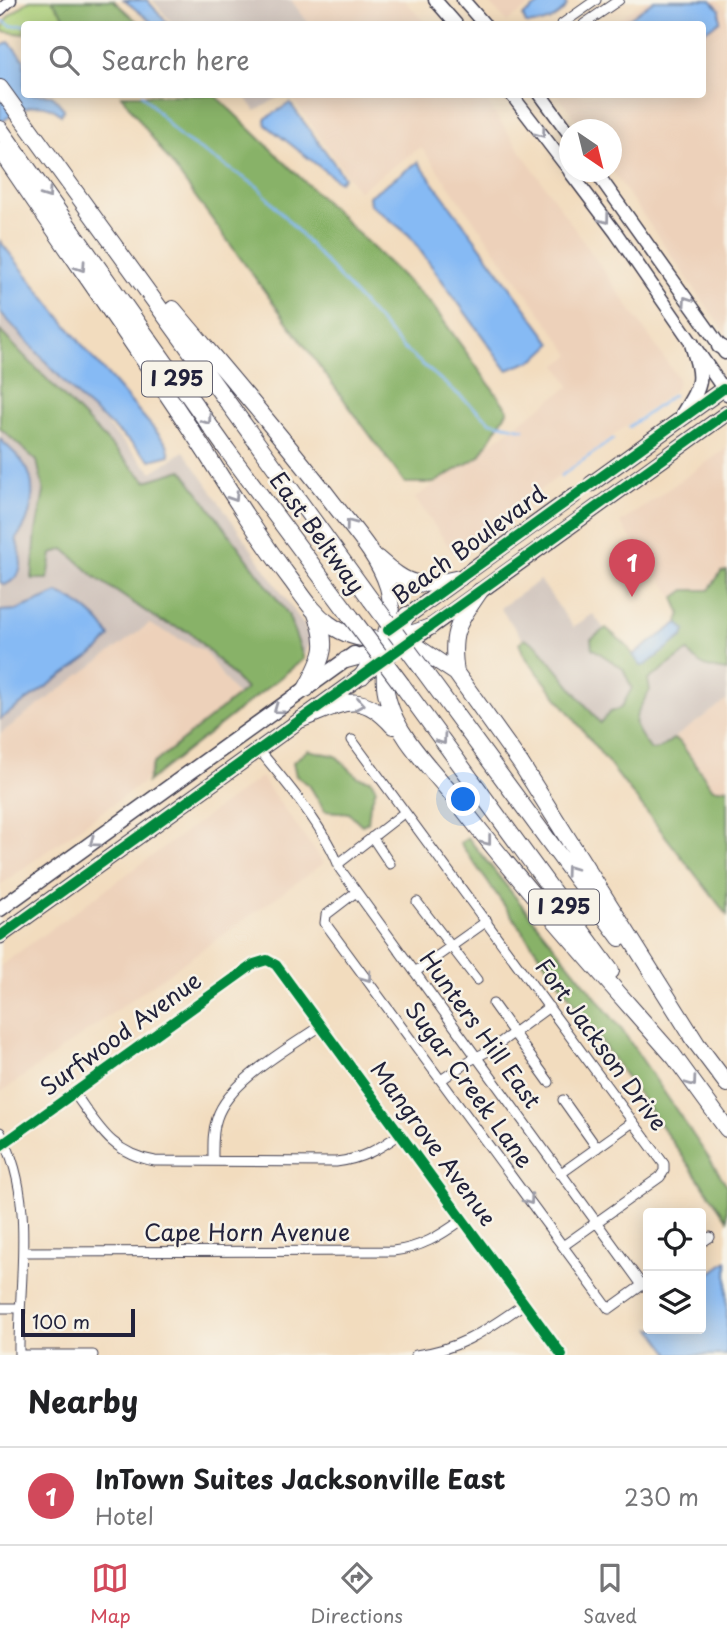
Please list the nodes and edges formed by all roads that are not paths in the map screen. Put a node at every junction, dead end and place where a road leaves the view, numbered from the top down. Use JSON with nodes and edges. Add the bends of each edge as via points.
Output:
{"nodes":[{"id":1,"x":11,"y":0,"type":"edge"},
{"id":2,"x":435,"y":0,"type":"edge"},
{"id":3,"x":463,"y":0,"type":"edge"},
{"id":4,"x":596,"y":0,"type":"edge"},
{"id":5,"x":619,"y":0,"type":"edge"},
{"id":6,"x":0,"y":10,"type":"edge"},
{"id":7,"x":453,"y":21,"type":"edge"},
{"id":8,"x":481,"y":21,"type":"edge"},
{"id":9,"x":566,"y":21,"type":"edge"},
{"id":10,"x":588,"y":21,"type":"edge"},
{"id":11,"x":0,"y":88,"type":"edge"},
{"id":12,"x":515,"y":98,"type":"edge"},
{"id":13,"x":543,"y":98,"type":"edge"},
{"id":14,"x":559,"y":121,"type":"edge"},
{"id":15,"x":2,"y":139,"type":"edge"},
{"id":16,"x":559,"y":157,"type":"edge"},
{"id":17,"x":578,"y":182,"type":"edge"},
{"id":18,"x":603,"y":182,"type":"edge"},
{"id":19,"x":97,"y":220,"type":"junction"},
{"id":20,"x":692,"y":344,"type":"junction"},
{"id":21,"x":724,"y":351,"type":"edge"},
{"id":22,"x":726,"y":390,"type":"edge"},
{"id":23,"x":727,"y":412,"type":"edge"},
{"id":24,"x":679,"y":421,"type":"junction"},
{"id":25,"x":727,"y":428,"type":"edge"},
{"id":26,"x":697,"y":434,"type":"junction"},
{"id":27,"x":591,"y":484,"type":"dead end"},
{"id":28,"x":575,"y":495,"type":"dead end"},
{"id":29,"x":372,"y":553,"type":"junction"},
{"id":30,"x":460,"y":578,"type":"junction"},
{"id":31,"x":480,"y":592,"type":"junction"},
{"id":32,"x":316,"y":614,"type":"junction"},
{"id":33,"x":407,"y":615,"type":"joint"},
{"id":34,"x":430,"y":627,"type":"joint"},
{"id":35,"x":388,"y":644,"type":"junction"},
{"id":36,"x":346,"y":660,"type":"joint"},
{"id":37,"x":456,"y":673,"type":"junction"},
{"id":38,"x":362,"y":676,"type":"joint"},
{"id":39,"x":306,"y":689,"type":"junction"},
{"id":40,"x":302,"y":719,"type":"junction"},
{"id":41,"x":407,"y":739,"type":"junction"},
{"id":42,"x":352,"y":740,"type":"dead end"},
{"id":43,"x":260,"y":750,"type":"junction"},
{"id":44,"x":405,"y":812,"type":"junction"},
{"id":45,"x":372,"y":837,"type":"junction"},
{"id":46,"x":338,"y":864,"type":"junction"},
{"id":47,"x":390,"y":864,"type":"dead end"},
{"id":48,"x":356,"y":892,"type":"junction"},
{"id":49,"x":417,"y":902,"type":"dead end"},
{"id":50,"x":0,"y":909,"type":"edge"},
{"id":51,"x":486,"y":921,"type":"junction"},
{"id":52,"x":0,"y":936,"type":"edge"},
{"id":53,"x":451,"y":947,"type":"junction"},
{"id":54,"x":267,"y":960,"type":"joint"},
{"id":55,"x":415,"y":972,"type":"junction"},
{"id":56,"x":477,"y":980,"type":"dead end"},
{"id":57,"x":494,"y":1004,"type":"dead end"},
{"id":58,"x":549,"y":1007,"type":"junction"},
{"id":59,"x":321,"y":1027,"type":"junction"},
{"id":60,"x":514,"y":1032,"type":"junction"},
{"id":61,"x":697,"y":1044,"type":"junction"},
{"id":62,"x":476,"y":1058,"type":"junction"},
{"id":63,"x":676,"y":1059,"type":"junction"},
{"id":64,"x":441,"y":1080,"type":"junction"},
{"id":65,"x":549,"y":1082,"type":"dead end"},
{"id":66,"x":727,"y":1084,"type":"edge"},
{"id":67,"x":75,"y":1094,"type":"junction"},
{"id":68,"x":563,"y":1100,"type":"dead end"},
{"id":69,"x":634,"y":1122,"type":"junction"},
{"id":70,"x":727,"y":1129,"type":"edge"},
{"id":71,"x":0,"y":1132,"type":"edge"},
{"id":72,"x":400,"y":1134,"type":"junction"},
{"id":73,"x":3,"y":1144,"type":"edge"},
{"id":74,"x":597,"y":1148,"type":"junction"},
{"id":75,"x":213,"y":1161,"type":"junction"},
{"id":76,"x":561,"y":1174,"type":"junction"},
{"id":77,"x":462,"y":1220,"type":"junction"},
{"id":78,"x":595,"y":1222,"type":"junction"},
{"id":79,"x":710,"y":1237,"type":"dead end"},
{"id":80,"x":706,"y":1240,"type":"edge"},
{"id":81,"x":563,"y":1245,"type":"junction"},
{"id":82,"x":24,"y":1252,"type":"junction"},
{"id":83,"x":643,"y":1281,"type":"edge"},
{"id":84,"x":643,"y":1284,"type":"edge"},
{"id":85,"x":524,"y":1304,"type":"junction"},
{"id":86,"x":0,"y":1308,"type":"edge"},
{"id":87,"x":19,"y":1308,"type":"junction"},
{"id":88,"x":19,"y":1355,"type":"edge"},
{"id":89,"x":93,"y":1355,"type":"edge"},
{"id":90,"x":416,"y":1355,"type":"edge"},
{"id":91,"x":562,"y":1355,"type":"edge"}],
"edges":[{"from":1,"to":6,"type":"street"},
{"from":2,"to":7,"type":"main road"},
{"from":3,"to":8,"type":"main road"},
{"from":4,"to":9,"type":"street"},
{"from":5,"to":10,"type":"street"},
{"from":11,"to":19,"type":"highway","name":"East Beltway","number":"I 295"},
{"from":12,"to":16,"type":"main road","one_way":true},
{"from":13,"to":14,"type":"main road"},
{"from":15,"to":32,"type":"highway","one_way":true,"via":[[263,543]]},
{"from":15,"to":63,"type":"highway","name":"East Beltway","number":"I 295","one_way":true,"bridge":true},
{"from":17,"to":20,"type":"main road","one_way":true},
{"from":21,"to":18,"type":"main road","one_way":true},
{"from":29,"to":19,"type":"highway","one_way":true,"via":[[306,467]]},
{"from":61,"to":19,"type":"highway","name":"East Beltway","number":"I 295","one_way":true,"bridge":true},
{"from":20,"to":22,"type":"main road"},
{"from":20,"to":24,"type":"highway","via":[[701,382]]},
{"from":22,"to":24,"type":"highway"},
{"from":23,"to":26,"type":"highway"},
{"from":24,"to":27,"type":"highway"},
{"from":25,"to":26,"type":"highway"},
{"from":26,"to":31,"type":"highway"},
{"from":28,"to":30,"type":"highway","name":"Beach Boulevard"},
{"from":29,"to":30,"type":"highway","via":[[414,583]]},
{"from":29,"to":35,"type":"highway","via":[[388,587]]},
{"from":30,"to":33,"type":"highway","name":"Beach Boulevard"},
{"from":31,"to":34,"type":"highway"},
{"from":31,"to":37,"type":"highway","via":[[456,628],[452,646]]},
{"from":32,"to":35,"type":"highway","via":[[331,626]]},
{"from":32,"to":39,"type":"highway","via":[[324,652]]},
{"from":33,"to":35,"type":"highway"},
{"from":34,"to":35,"type":"highway"},
{"from":35,"to":36,"type":"highway"},
{"from":35,"to":37,"type":"highway","via":[[417,647]]},
{"from":35,"to":38,"type":"highway"},
{"from":35,"to":41,"type":"highway","via":[[387,698]]},
{"from":36,"to":39,"type":"highway"},
{"from":37,"to":61,"type":"highway","via":[[521,764]]},
{"from":38,"to":40,"type":"highway"},
{"from":39,"to":50,"type":"highway","one_way":true},
{"from":40,"to":41,"type":"highway","one_way":true,"via":[[344,703],[365,703]]},
{"from":40,"to":43,"type":"highway"},
{"from":41,"to":63,"type":"highway","one_way":true,"via":[[493,848]]},
{"from":42,"to":44,"type":"street","name":"Fort Jackson Drive"},
{"from":43,"to":46,"type":"street"},
{"from":43,"to":52,"type":"highway"},
{"from":44,"to":45,"type":"street"},
{"from":44,"to":51,"type":"street","name":"Fort Jackson Drive"},
{"from":45,"to":46,"type":"street"},
{"from":45,"to":47,"type":"street"},
{"from":46,"to":48,"type":"street","name":"Hunters Hill East"},
{"from":48,"to":55,"type":"street","name":"Hunters Hill East"},
{"from":48,"to":64,"type":"street","name":"Sugar Creek Lane","one_way":true,"via":[[326,915],[325,923]]},
{"from":49,"to":53,"type":"street"},
{"from":51,"to":53,"type":"street"},
{"from":51,"to":58,"type":"street","name":"Fort Jackson Drive"},
{"from":53,"to":55,"type":"street"},
{"from":53,"to":56,"type":"street"},
{"from":54,"to":59,"type":"street","name":"Mangrove Avenue","via":[[276,965]]},
{"from":54,"to":67,"type":"street","name":"Surfwood Avenue","via":[[254,964]]},
{"from":55,"to":62,"type":"street","name":"Hunters Hill East"},
{"from":57,"to":60,"type":"street"},
{"from":58,"to":60,"type":"street"},
{"from":58,"to":69,"type":"street","name":"Fort Jackson Drive"},
{"from":59,"to":72,"type":"street","name":"Mangrove Avenue"},
{"from":59,"to":75,"type":"street","via":[[229,1093],[214,1127]]},
{"from":60,"to":62,"type":"street"},
{"from":60,"to":65,"type":"street"},
{"from":61,"to":66,"type":"highway","name":"East Beltway","number":"I 295"},
{"from":62,"to":64,"type":"street"},
{"from":62,"to":76,"type":"street","name":"Hunters Hill East"},
{"from":63,"to":70,"type":"highway","name":"East Beltway","number":"I 295","one_way":true},
{"from":64,"to":81,"type":"street","name":"Sugar Creek Lane","one_way":true},
{"from":67,"to":73,"type":"street","name":"Surfwood Avenue"},
{"from":67,"to":75,"type":"street","via":[[102,1132],[132,1155],[155,1161]]},
{"from":68,"to":74,"type":"street"},
{"from":69,"to":74,"type":"street"},
{"from":69,"to":78,"type":"street","name":"Fort Jackson Drive","via":[[664,1164],[664,1171]]},
{"from":71,"to":73,"type":"street"},
{"from":72,"to":75,"type":"street","via":[[369,1154],[336,1162]]},
{"from":72,"to":77,"type":"street","name":"Mangrove Avenue"},
{"from":73,"to":82,"type":"street","via":[[18,1185]]},
{"from":74,"to":76,"type":"street"},
{"from":76,"to":78,"type":"street","name":"Hunters Hill East"},
{"from":77,"to":82,"type":"street","name":"Cape Horn Avenue","via":[[421,1245],[393,1251]]},
{"from":77,"to":85,"type":"street","name":"Mangrove Avenue"},
{"from":78,"to":81,"type":"street"},
{"from":78,"to":83,"type":"street","name":"Hunters Hill East"},
{"from":79,"to":80,"type":"street"},
{"from":81,"to":84,"type":"street","name":"Sugar Creek Lane","via":[[609,1309]]},
{"from":82,"to":87,"type":"street"},
{"from":85,"to":90,"type":"street","via":[[470,1340]]},
{"from":85,"to":91,"type":"street","name":"Mangrove Avenue"},
{"from":86,"to":87,"type":"street"},
{"from":87,"to":88,"type":"street"},
{"from":88,"to":89,"type":"street"}]}
